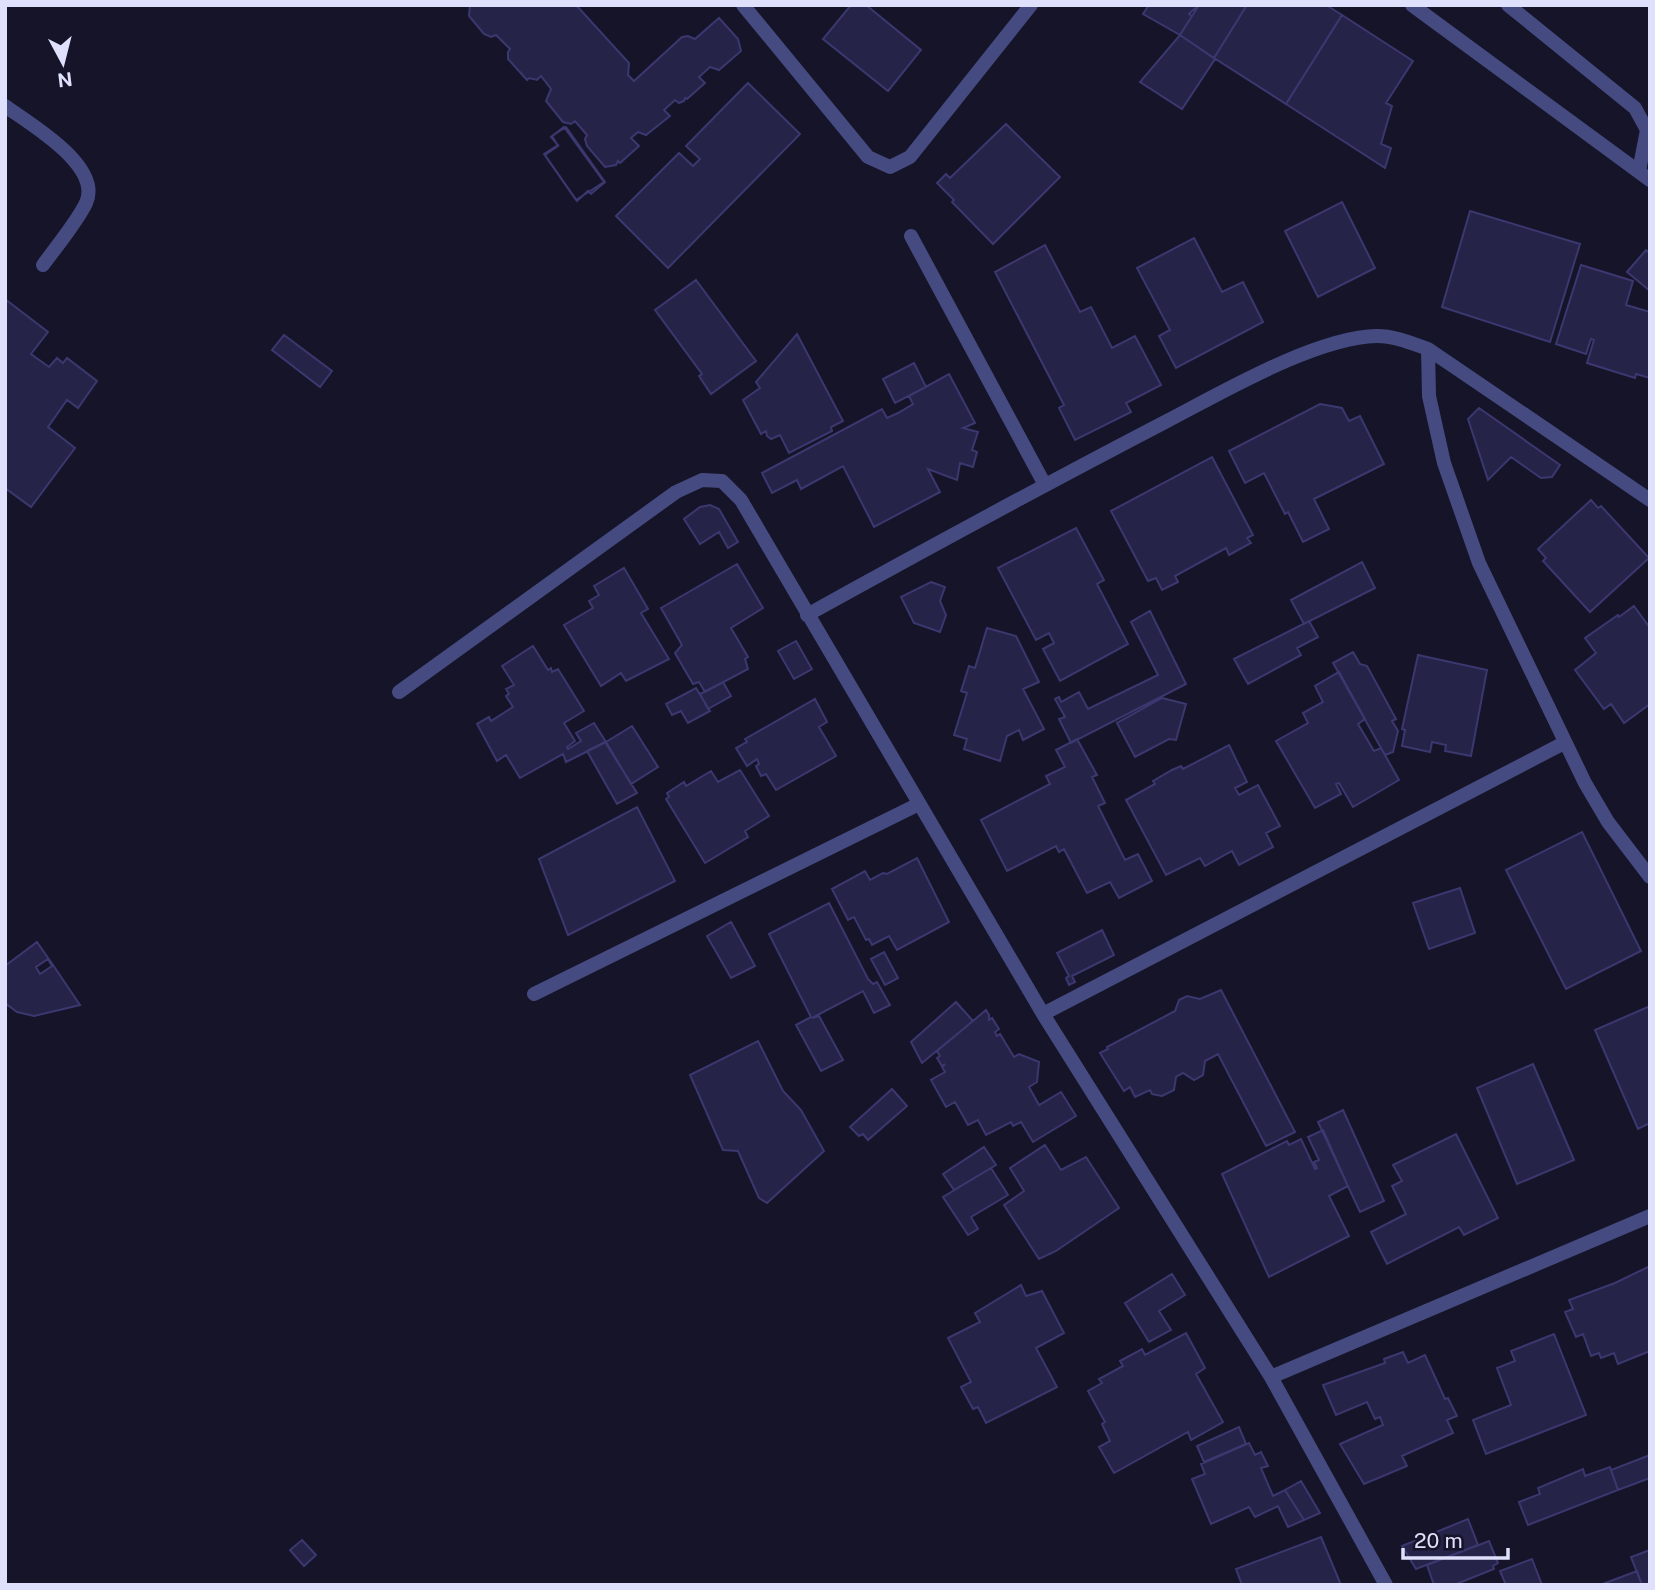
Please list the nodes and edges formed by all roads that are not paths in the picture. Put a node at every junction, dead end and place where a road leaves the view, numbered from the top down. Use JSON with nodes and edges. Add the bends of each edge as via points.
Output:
{"nodes":[{"id":1,"x":743,"y":5,"type":"edge"},
{"id":2,"x":1031,"y":5,"type":"edge"},
{"id":3,"x":1412,"y":5,"type":"edge"},
{"id":4,"x":1508,"y":5,"type":"edge"},
{"id":5,"x":5,"y":106,"type":"edge"},
{"id":6,"x":1644,"y":176,"type":"edge"},
{"id":7,"x":911,"y":236,"type":"dead end"},
{"id":8,"x":43,"y":265,"type":"dead end"},
{"id":9,"x":1428,"y":349,"type":"junction"},
{"id":10,"x":1045,"y":485,"type":"junction"},
{"id":11,"x":1650,"y":500,"type":"edge"},
{"id":12,"x":807,"y":615,"type":"junction"},
{"id":13,"x":399,"y":692,"type":"dead end"},
{"id":14,"x":1564,"y":743,"type":"junction"},
{"id":15,"x":919,"y":804,"type":"junction"},
{"id":16,"x":1650,"y":877,"type":"edge"},
{"id":17,"x":534,"y":994,"type":"dead end"},
{"id":18,"x":1043,"y":1014,"type":"junction"},
{"id":19,"x":1650,"y":1216,"type":"edge"},
{"id":20,"x":1271,"y":1377,"type":"junction"},
{"id":21,"x":1386,"y":1585,"type":"edge"}],
"edges":[{"from":1,"to":2,"type":"street","via":[[869,157],[890,167],[910,157]]},
{"from":3,"to":6,"type":"street"},
{"from":4,"to":6,"type":"street","via":[[1635,108],[1647,130]]},
{"from":5,"to":8,"type":"street","via":[[75,160],[89,188],[87,202]]},
{"from":7,"to":10,"type":"street"},
{"from":9,"to":10,"type":"street","via":[[1400,338],[1376,336],[1310,352]]},
{"from":9,"to":11,"type":"street"},
{"from":9,"to":14,"type":"street","via":[[1429,396],[1444,463],[1479,563]]},
{"from":10,"to":12,"type":"street"},
{"from":12,"to":13,"type":"street","via":[[741,500],[722,481],[702,480],[676,492]]},
{"from":12,"to":15,"type":"street"},
{"from":14,"to":16,"type":"street","via":[[1608,822]]},
{"from":14,"to":18,"type":"street"},
{"from":15,"to":17,"type":"street"},
{"from":15,"to":18,"type":"street"},
{"from":18,"to":20,"type":"street"},
{"from":19,"to":20,"type":"street"},
{"from":20,"to":21,"type":"street"}]}
